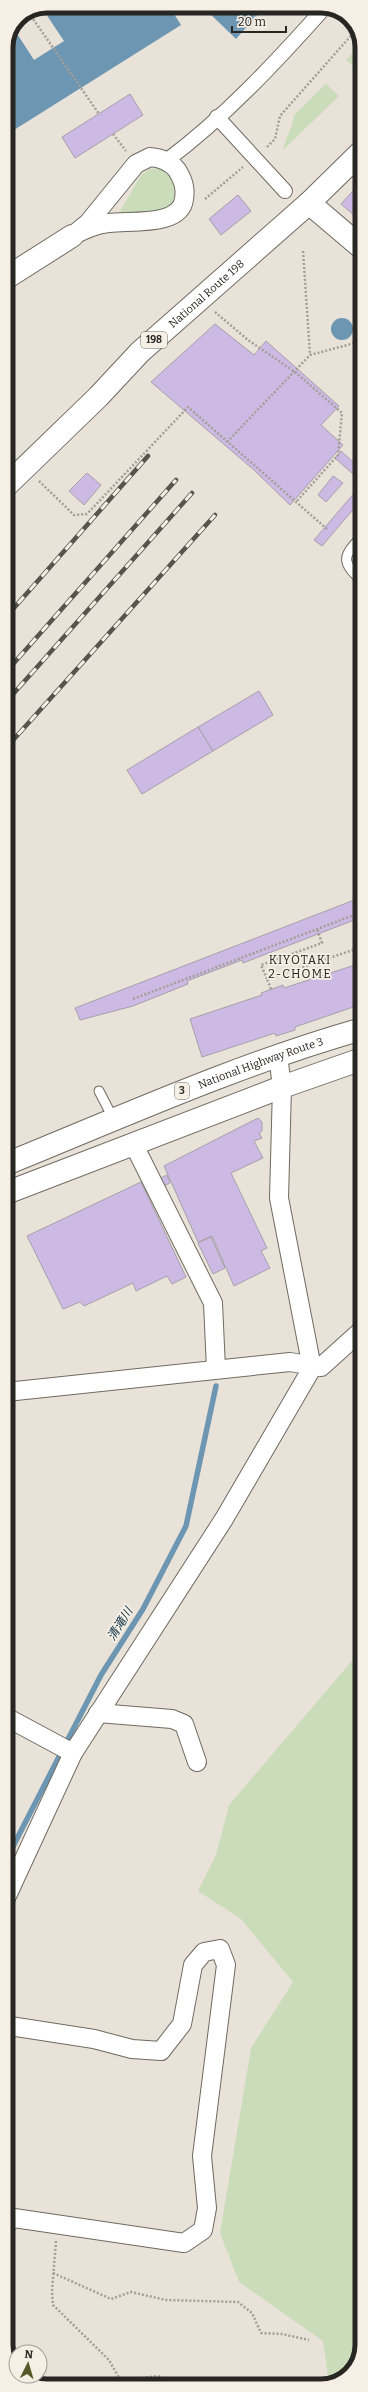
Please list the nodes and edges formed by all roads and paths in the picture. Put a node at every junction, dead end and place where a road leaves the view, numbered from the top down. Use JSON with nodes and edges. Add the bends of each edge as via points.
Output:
{"nodes":[{"id":1,"x":320,"y":13,"type":"edge"},
{"id":2,"x":32,"y":17,"type":"edge"},
{"id":3,"x":352,"y":34,"type":"edge"},
{"id":4,"x":99,"y":114,"type":"dead end"},
{"id":5,"x":217,"y":118,"type":"junction"},
{"id":6,"x":254,"y":158,"type":"junction"},
{"id":7,"x":355,"y":158,"type":"edge"},
{"id":8,"x":166,"y":161,"type":"junction"},
{"id":9,"x":285,"y":191,"type":"dead end"},
{"id":10,"x":205,"y":199,"type":"dead end"},
{"id":11,"x":310,"y":204,"type":"junction"},
{"id":12,"x":72,"y":236,"type":"junction"},
{"id":13,"x":355,"y":242,"type":"edge"},
{"id":14,"x":303,"y":251,"type":"dead end"},
{"id":15,"x":13,"y":274,"type":"edge"},
{"id":16,"x":215,"y":312,"type":"dead end"},
{"id":17,"x":355,"y":343,"type":"edge"},
{"id":18,"x":310,"y":355,"type":"junction"},
{"id":19,"x":295,"y":372,"type":"junction"},
{"id":20,"x":227,"y":442,"type":"junction"},
{"id":21,"x":34,"y":477,"type":"dead end"},
{"id":22,"x":13,"y":479,"type":"edge"},
{"id":23,"x":296,"y":502,"type":"junction"},
{"id":24,"x":328,"y":530,"type":"dead end"},
{"id":25,"x":355,"y":544,"type":"edge"},
{"id":26,"x":355,"y":575,"type":"edge"},
{"id":27,"x":355,"y":915,"type":"edge"},
{"id":28,"x":317,"y":929,"type":"junction"},
{"id":29,"x":355,"y":949,"type":"edge"},
{"id":30,"x":267,"y":979,"type":"junction"},
{"id":31,"x":271,"y":989,"type":"dead end"},
{"id":32,"x":133,"y":999,"type":"dead end"},
{"id":33,"x":355,"y":1031,"type":"edge"},
{"id":34,"x":278,"y":1055,"type":"junction"},
{"id":35,"x":355,"y":1061,"type":"edge"},
{"id":36,"x":282,"y":1087,"type":"junction"},
{"id":37,"x":99,"y":1091,"type":"dead end"},
{"id":38,"x":114,"y":1120,"type":"junction"},
{"id":39,"x":133,"y":1143,"type":"junction"},
{"id":40,"x":13,"y":1161,"type":"edge"},
{"id":41,"x":13,"y":1190,"type":"edge"},
{"id":42,"x":355,"y":1337,"type":"edge"},
{"id":43,"x":312,"y":1368,"type":"junction"},
{"id":44,"x":216,"y":1369,"type":"junction"},
{"id":45,"x":13,"y":1391,"type":"edge"},
{"id":46,"x":98,"y":1713,"type":"junction"},
{"id":47,"x":13,"y":1721,"type":"edge"},
{"id":48,"x":73,"y":1753,"type":"junction"},
{"id":49,"x":197,"y":1762,"type":"dead end"},
{"id":50,"x":13,"y":1883,"type":"edge"},
{"id":51,"x":13,"y":2026,"type":"edge"},
{"id":52,"x":13,"y":2219,"type":"edge"},
{"id":53,"x":57,"y":2224,"type":"junction"},
{"id":54,"x":53,"y":2273,"type":"junction"},
{"id":55,"x":310,"y":2340,"type":"dead end"},
{"id":56,"x":120,"y":2379,"type":"edge"},
{"id":57,"x":135,"y":2379,"type":"edge"},
{"id":58,"x":168,"y":2379,"type":"edge"}],
"edges":[{"from":1,"to":5,"type":"street","via":[[285,52]]},
{"from":2,"to":4,"type":"path"},
{"from":3,"to":6,"type":"path","via":[[280,116],[275,140]]},
{"from":5,"to":6,"type":"street"},
{"from":5,"to":8,"type":"street"},
{"from":6,"to":9,"type":"street"},
{"from":6,"to":10,"type":"path"},
{"from":7,"to":11,"type":"main road","name":"National Route 198"},
{"from":8,"to":12,"type":"street","via":[[150,157],[136,164],[88,223]]},
{"from":8,"to":12,"type":"street","via":[[182,178],[185,190],[184,204],[173,215],[145,221],[109,223],[90,227]]},
{"from":11,"to":13,"type":"main road"},
{"from":11,"to":22,"type":"main road","name":"National Route 198","number":"198","via":[[140,352],[98,397]]},
{"from":12,"to":15,"type":"main road"},
{"from":14,"to":18,"type":"path"},
{"from":16,"to":19,"type":"path","via":[[248,340]]},
{"from":17,"to":18,"type":"path"},
{"from":18,"to":19,"type":"path"},
{"from":19,"to":20,"type":"path"},
{"from":19,"to":23,"type":"path","via":[[342,413],[338,455]]},
{"from":20,"to":21,"type":"path","via":[[188,408],[86,514],[74,515]]},
{"from":20,"to":23,"type":"path"},
{"from":23,"to":24,"type":"path"},
{"from":25,"to":26,"type":"lane","via":[[346,554],[346,561]]},
{"from":27,"to":28,"type":"path"},
{"from":28,"to":30,"type":"path","via":[[322,943],[261,965]]},
{"from":28,"to":32,"type":"path"},
{"from":29,"to":30,"type":"path"},
{"from":30,"to":31,"type":"path"},
{"from":33,"to":34,"type":"main road","name":"National Highway Route 3","number":"3"},
{"from":34,"to":36,"type":"street"},
{"from":34,"to":38,"type":"main road","name":"National Highway Route 3","number":"3"},
{"from":35,"to":36,"type":"main road"},
{"from":36,"to":39,"type":"main road"},
{"from":36,"to":43,"type":"street","via":[[279,1198]]},
{"from":37,"to":38,"type":"lane"},
{"from":38,"to":40,"type":"main road","name":"National Highway Route 3","number":"3"},
{"from":39,"to":41,"type":"main road"},
{"from":39,"to":44,"type":"street","via":[[213,1303]]},
{"from":42,"to":43,"type":"street","via":[[329,1363]]},
{"from":43,"to":44,"type":"street","via":[[299,1362],[290,1362]]},
{"from":43,"to":46,"type":"street","via":[[224,1519]]},
{"from":44,"to":45,"type":"street"},
{"from":46,"to":48,"type":"street"},
{"from":46,"to":49,"type":"street","via":[[172,1719],[184,1724]]},
{"from":47,"to":48,"type":"street"},
{"from":48,"to":50,"type":"street"},
{"from":51,"to":53,"type":"street","via":[[94,2039],[132,2049],[161,2051],[182,2024],[193,1965],[204,1952],[220,1949],[226,1965],[202,2156],[207,2208],[203,2230],[184,2243]]},
{"from":52,"to":53,"type":"street"},
{"from":53,"to":54,"type":"path"},
{"from":54,"to":55,"type":"path","via":[[111,2299],[131,2292],[166,2300],[238,2302],[252,2313],[261,2333]]},
{"from":54,"to":56,"type":"path","via":[[53,2305],[109,2360]]},
{"from":57,"to":58,"type":"path","via":[[157,2376]]}]}
